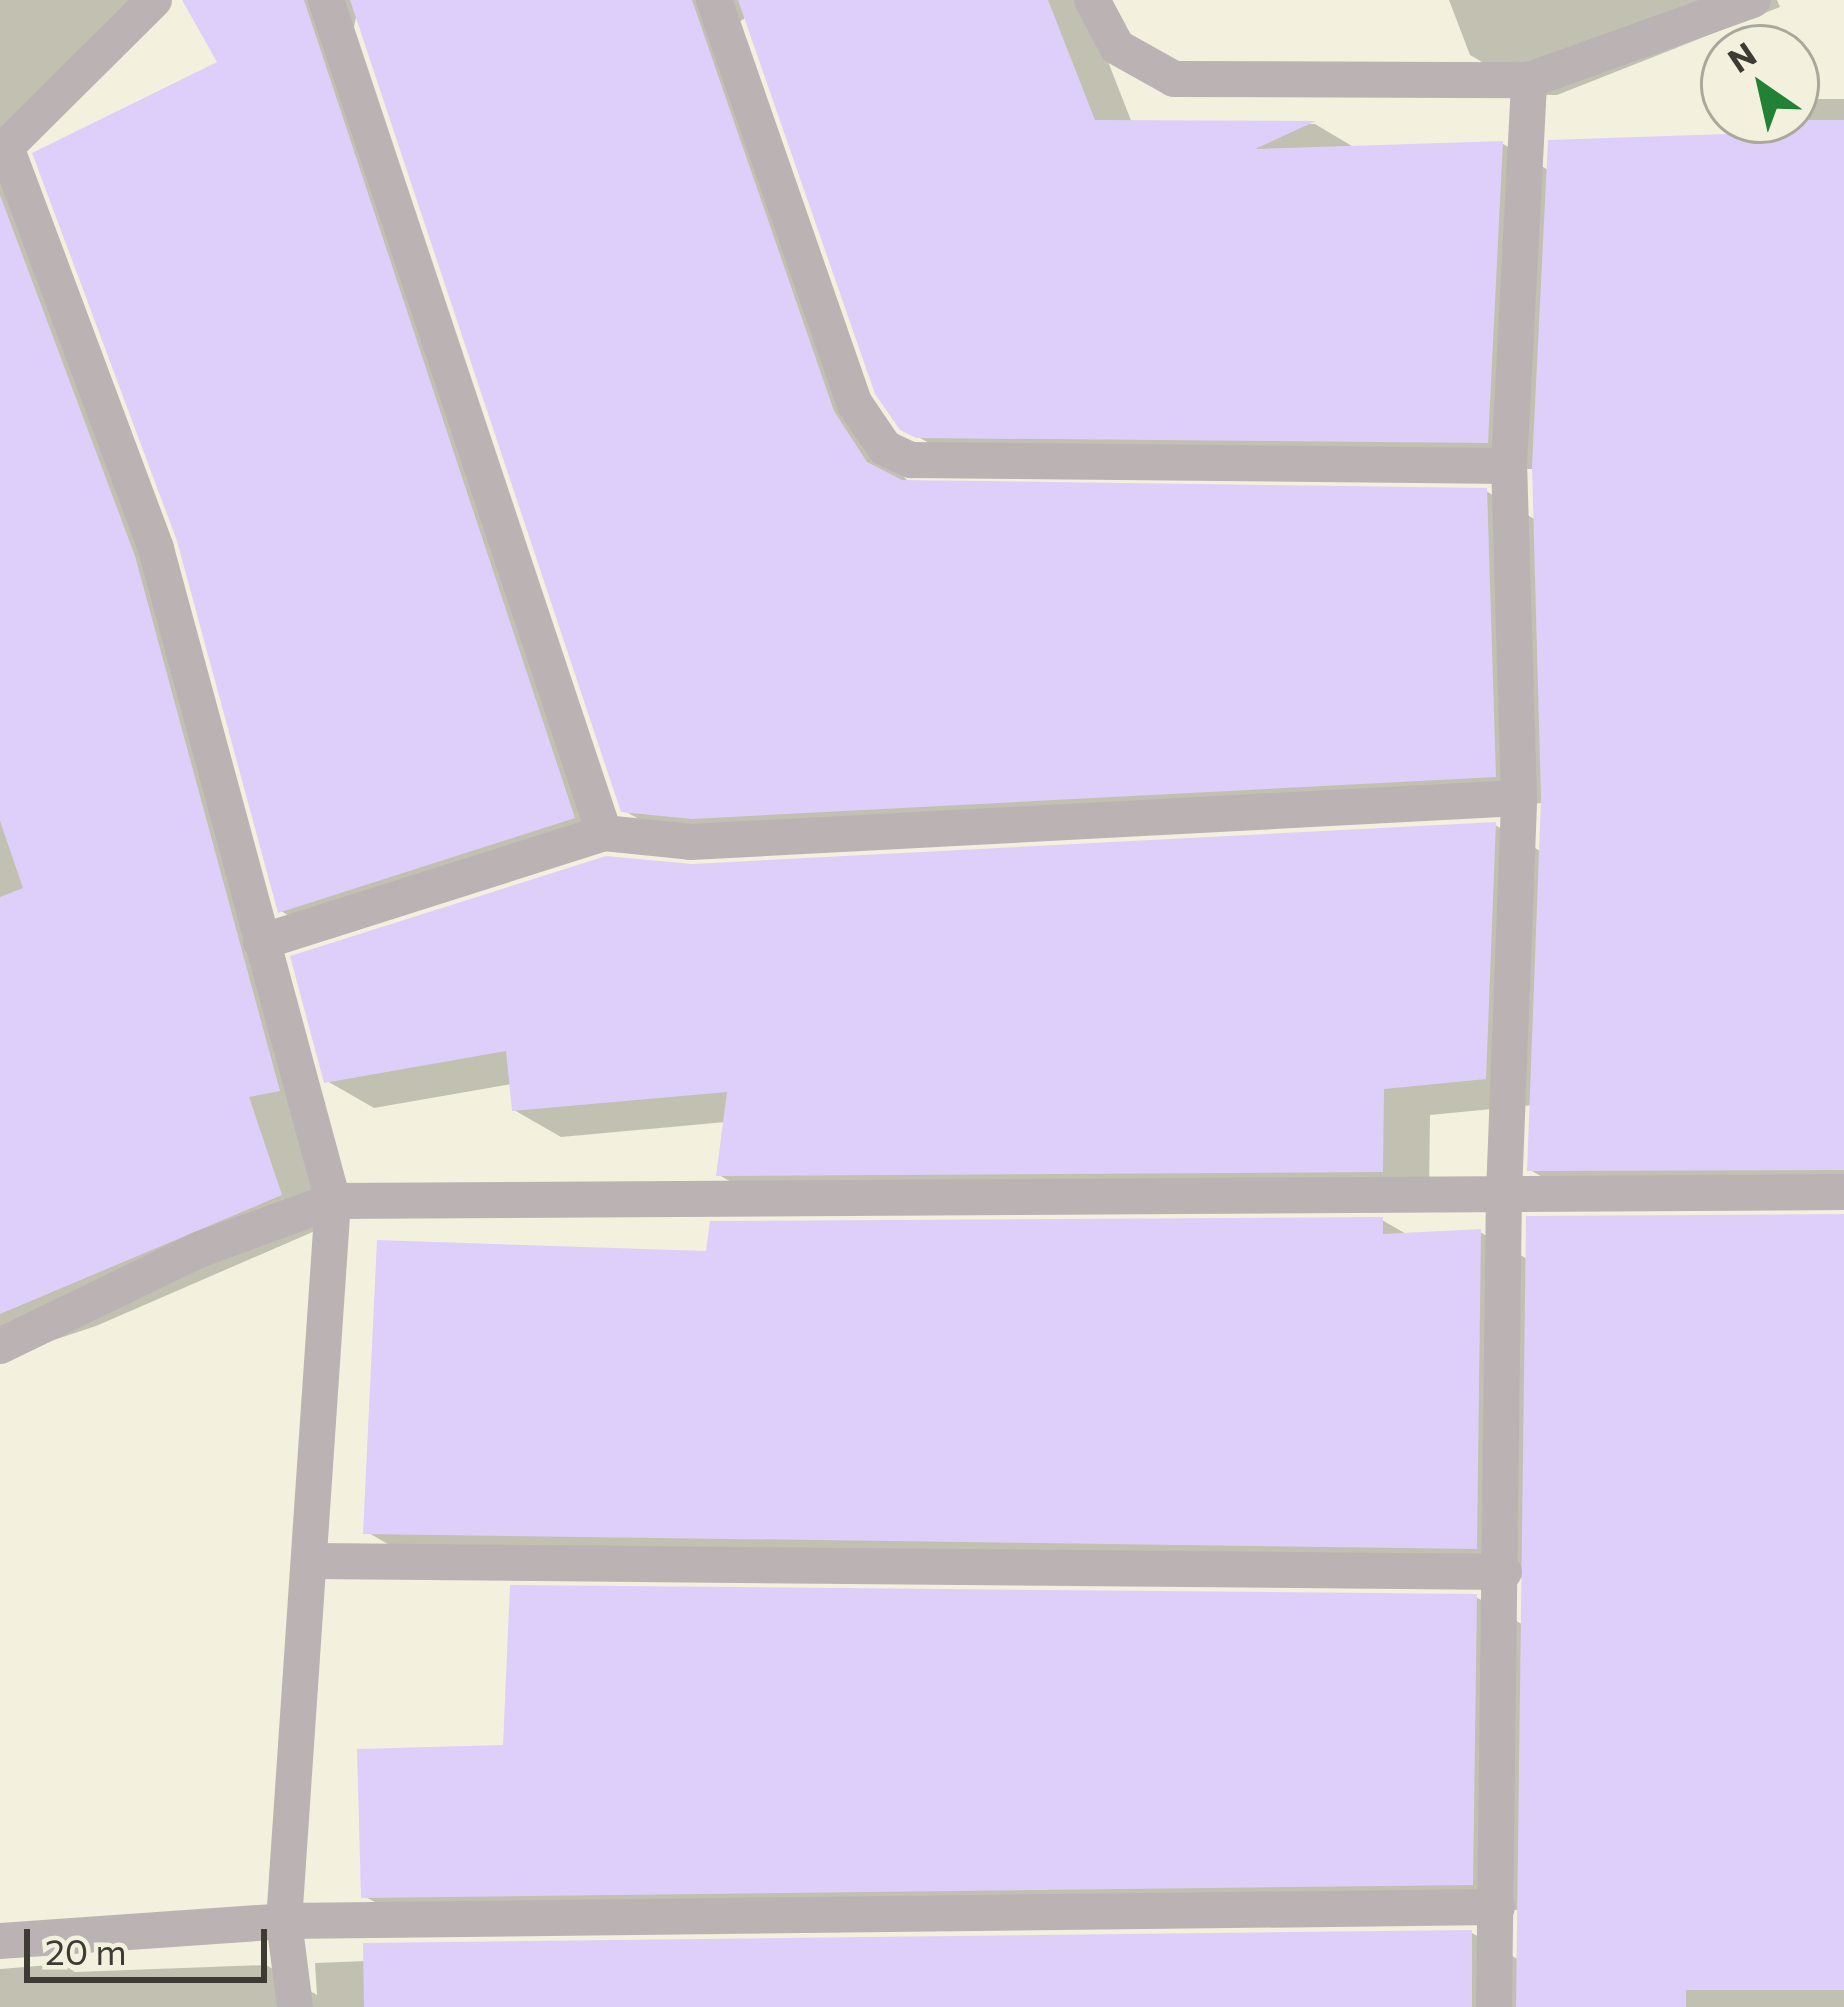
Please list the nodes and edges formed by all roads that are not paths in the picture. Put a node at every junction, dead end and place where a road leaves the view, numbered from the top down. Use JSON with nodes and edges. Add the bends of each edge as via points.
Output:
{"nodes":[{"id":1,"x":154,"y":0,"type":"edge"},
{"id":2,"x":326,"y":0,"type":"edge"},
{"id":3,"x":714,"y":0,"type":"edge"},
{"id":4,"x":1753,"y":0,"type":"edge"},
{"id":5,"x":1106,"y":6,"type":"edge"},
{"id":6,"x":1529,"y":80,"type":"junction"},
{"id":7,"x":3,"y":150,"type":"edge"},
{"id":8,"x":1509,"y":466,"type":"junction"},
{"id":9,"x":1520,"y":798,"type":"junction"},
{"id":10,"x":604,"y":833,"type":"junction"},
{"id":11,"x":261,"y":942,"type":"junction"},
{"id":12,"x":1844,"y":1192,"type":"edge"},
{"id":13,"x":1504,"y":1194,"type":"junction"},
{"id":14,"x":333,"y":1201,"type":"junction"},
{"id":15,"x":0,"y":1346,"type":"edge"},
{"id":16,"x":314,"y":1561,"type":"junction"},
{"id":17,"x":1504,"y":1572,"type":"junction"},
{"id":18,"x":1497,"y":1907,"type":"junction"},
{"id":19,"x":284,"y":1921,"type":"junction"},
{"id":20,"x":0,"y":1941,"type":"edge"},
{"id":21,"x":295,"y":2007,"type":"edge"},
{"id":22,"x":1494,"y":2007,"type":"edge"}],
"edges":[{"from":1,"to":7,"type":"street"},
{"from":2,"to":10,"type":"street"},
{"from":3,"to":8,"type":"street","via":[[855,404],[885,448],[910,460]]},
{"from":4,"to":6,"type":"street"},
{"from":5,"to":6,"type":"street","via":[[1117,47],[1174,79]]},
{"from":6,"to":8,"type":"street"},
{"from":7,"to":11,"type":"street","via":[[156,549]]},
{"from":8,"to":9,"type":"street"},
{"from":9,"to":10,"type":"street","via":[[692,842]]},
{"from":9,"to":13,"type":"street"},
{"from":10,"to":11,"type":"street"},
{"from":11,"to":14,"type":"street"},
{"from":12,"to":13,"type":"street"},
{"from":13,"to":14,"type":"street"},
{"from":13,"to":17,"type":"street"},
{"from":14,"to":15,"type":"street","via":[[201,1250]]},
{"from":14,"to":16,"type":"street"},
{"from":16,"to":17,"type":"street"},
{"from":16,"to":19,"type":"street"},
{"from":17,"to":18,"type":"street"},
{"from":18,"to":19,"type":"street"},
{"from":18,"to":22,"type":"street"},
{"from":19,"to":20,"type":"street"},
{"from":19,"to":21,"type":"street"}]}
